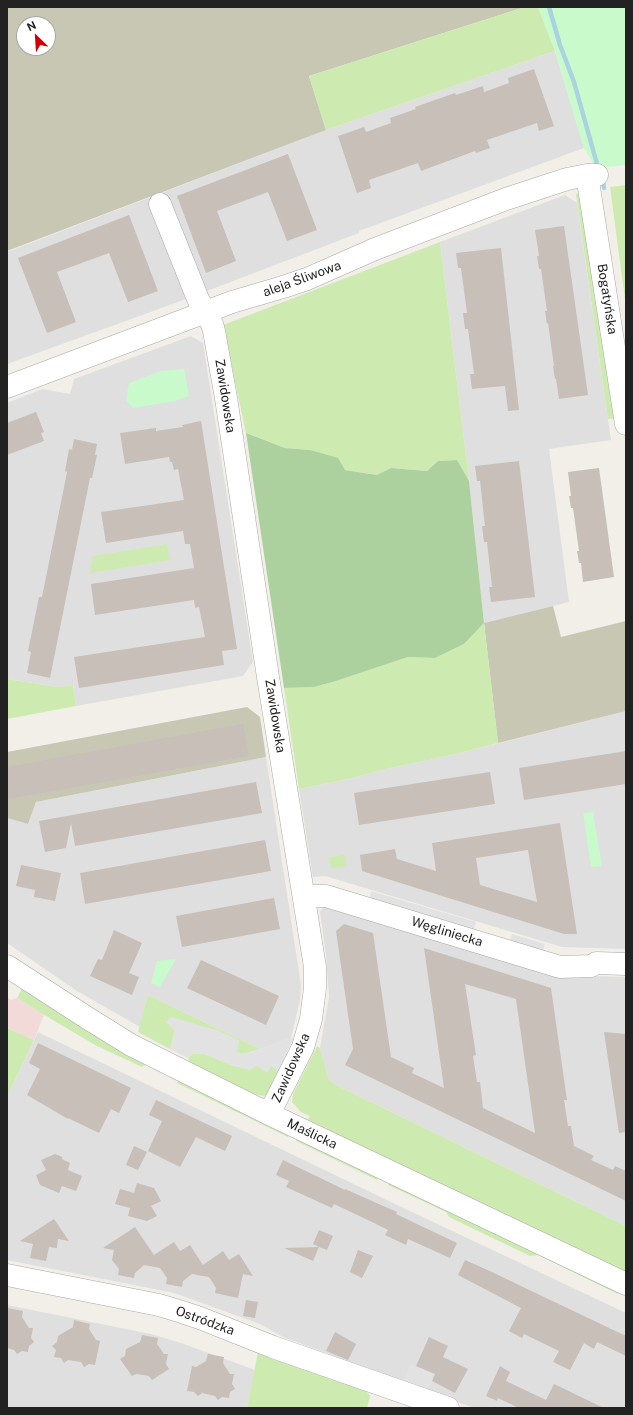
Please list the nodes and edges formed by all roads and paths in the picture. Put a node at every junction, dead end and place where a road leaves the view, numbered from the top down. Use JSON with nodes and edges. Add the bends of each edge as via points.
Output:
{"nodes":[{"id":1,"x":592,"y":175,"type":"joint"},
{"id":2,"x":160,"y":204,"type":"dead end"},
{"id":3,"x":206,"y":312,"type":"junction"},
{"id":4,"x":7,"y":387,"type":"edge"},
{"id":5,"x":626,"y":424,"type":"edge"},
{"id":6,"x":304,"y":896,"type":"junction"},
{"id":7,"x":626,"y":964,"type":"edge"},
{"id":8,"x":7,"y":966,"type":"edge"},
{"id":9,"x":270,"y":1114,"type":"junction"},
{"id":10,"x":7,"y":1275,"type":"edge"},
{"id":11,"x":626,"y":1284,"type":"edge"},
{"id":12,"x":394,"y":1399,"type":"edge"},
{"id":13,"x":448,"y":1408,"type":"edge"}],
"edges":[{"from":1,"to":3,"type":"street","name":"aleja Śliwowa","via":[[567,178],[506,199],[375,249],[307,279]]},
{"from":1,"to":5,"type":"street","name":"Bogatyńska"},
{"from":2,"to":3,"type":"street","name":"Zawidowska","via":[[198,299]]},
{"from":3,"to":4,"type":"street","name":"aleja Śliwowa"},
{"from":3,"to":6,"type":"street","name":"Zawidowska","via":[[212,324],[226,398]]},
{"from":6,"to":7,"type":"street","name":"Węgliniecka","via":[[326,896],[560,967]]},
{"from":6,"to":9,"type":"street","name":"Zawidowska","via":[[314,967],[315,988],[311,1019],[303,1047]]},
{"from":8,"to":9,"type":"street","name":"Maślicka","via":[[131,1045]]},
{"from":9,"to":11,"type":"street","name":"Maślicka"},
{"from":10,"to":12,"type":"street","name":"Ostródzka","via":[[170,1309],[200,1318]]},
{"from":12,"to":13,"type":"street","name":"Ostródzka"}]}
